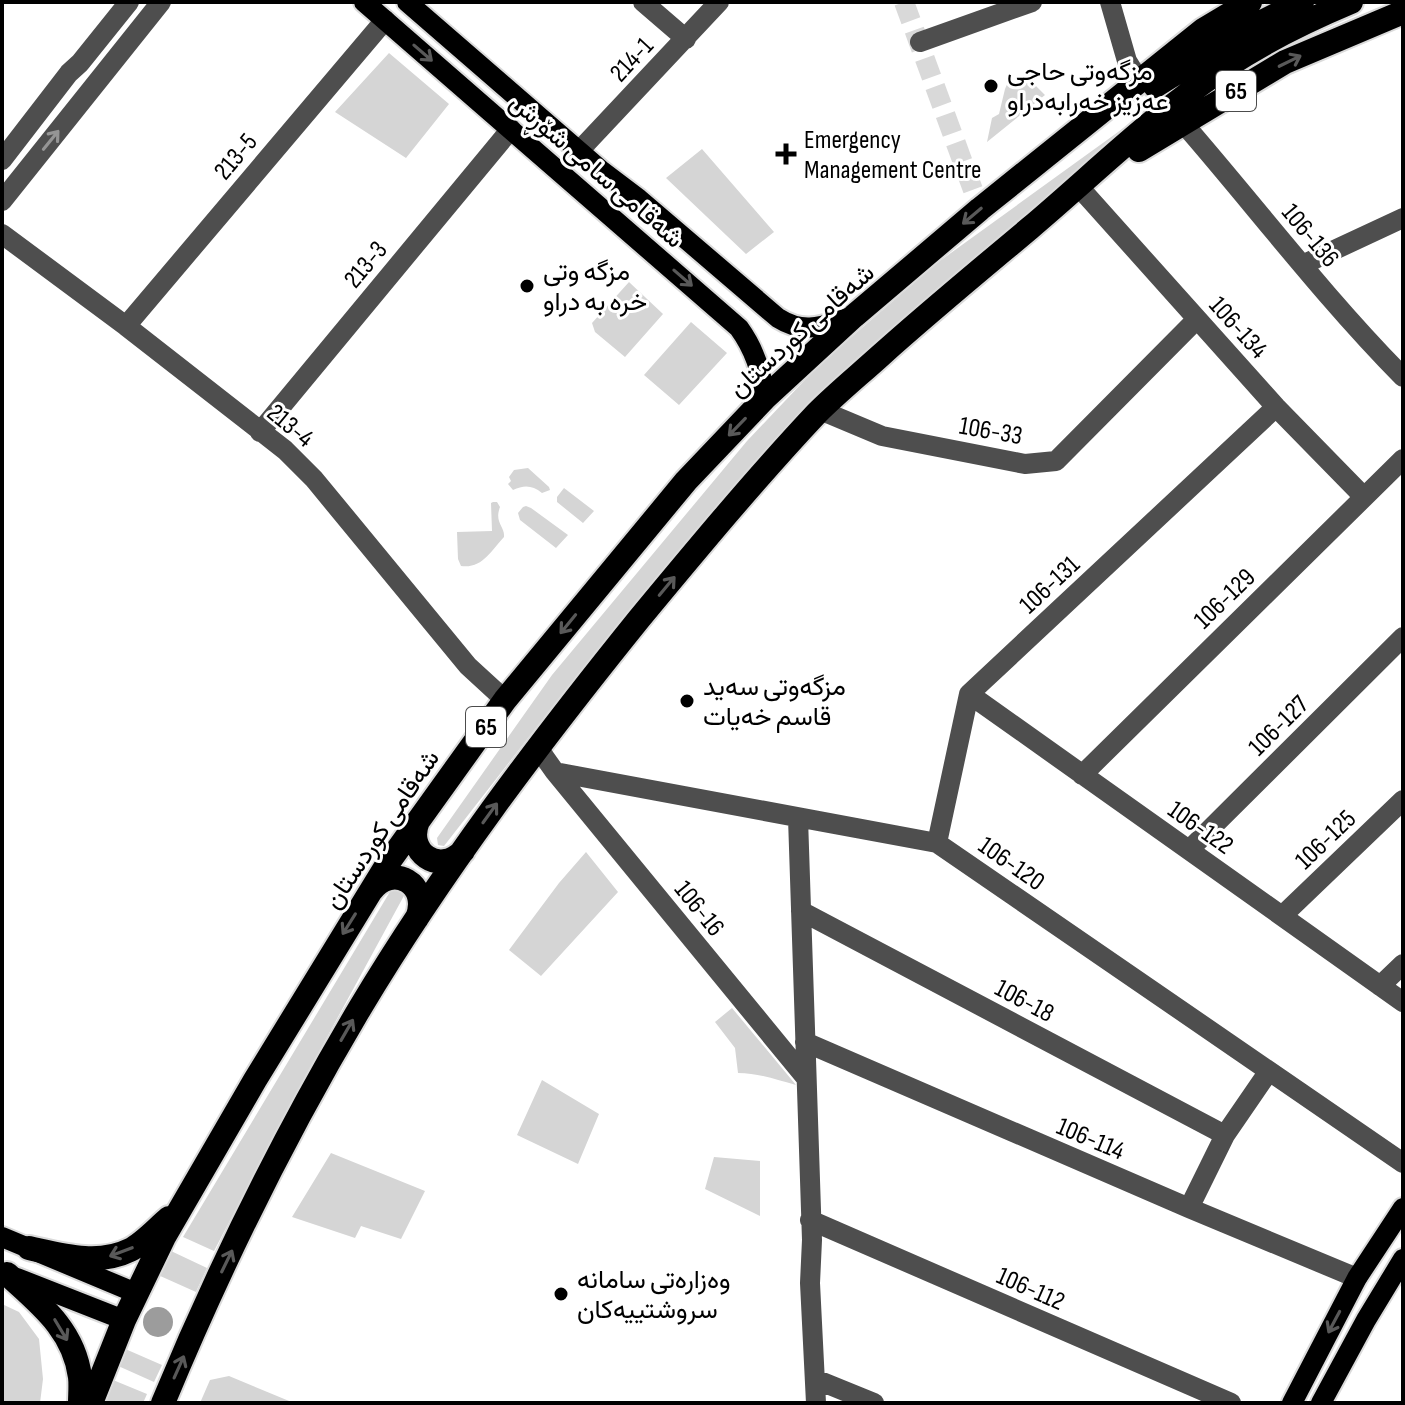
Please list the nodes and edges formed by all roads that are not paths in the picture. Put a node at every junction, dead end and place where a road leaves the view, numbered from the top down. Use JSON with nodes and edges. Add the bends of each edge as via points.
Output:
{"nodes":[{"id":1,"x":129,"y":2,"type":"edge"},
{"id":2,"x":161,"y":2,"type":"edge"},
{"id":3,"x":364,"y":2,"type":"edge"},
{"id":4,"x":643,"y":2,"type":"edge"},
{"id":5,"x":719,"y":2,"type":"edge"},
{"id":6,"x":1032,"y":2,"type":"edge"},
{"id":7,"x":1110,"y":2,"type":"edge"},
{"id":8,"x":1302,"y":2,"type":"edge"},
{"id":9,"x":1351,"y":2,"type":"edge"},
{"id":10,"x":415,"y":5,"type":"edge"},
{"id":11,"x":1403,"y":12,"type":"edge"},
{"id":12,"x":385,"y":20,"type":"junction"},
{"id":13,"x":1259,"y":22,"type":"edge"},
{"id":14,"x":686,"y":39,"type":"junction"},
{"id":15,"x":920,"y":42,"type":"dead end"},
{"id":16,"x":80,"y":63,"type":"junction"},
{"id":17,"x":99,"y":79,"type":"junction"},
{"id":18,"x":1140,"y":82,"type":"junction"},
{"id":19,"x":1183,"y":123,"type":"junction"},
{"id":20,"x":511,"y":129,"type":"junction"},
{"id":21,"x":579,"y":151,"type":"junction"},
{"id":22,"x":2,"y":160,"type":"edge"},
{"id":23,"x":1033,"y":167,"type":"junction"},
{"id":24,"x":1079,"y":187,"type":"junction"},
{"id":25,"x":639,"y":199,"type":"junction"},
{"id":26,"x":2,"y":201,"type":"edge"},
{"id":27,"x":1403,"y":218,"type":"edge"},
{"id":28,"x":617,"y":220,"type":"junction"},
{"id":29,"x":2,"y":234,"type":"edge"},
{"id":30,"x":1302,"y":265,"type":"junction"},
{"id":31,"x":854,"y":316,"type":"junction"},
{"id":32,"x":1197,"y":319,"type":"junction"},
{"id":33,"x":126,"y":326,"type":"junction"},
{"id":34,"x":1403,"y":377,"type":"edge"},
{"id":35,"x":765,"y":398,"type":"junction"},
{"id":36,"x":1276,"y":407,"type":"junction"},
{"id":37,"x":820,"y":410,"type":"junction"},
{"id":38,"x":260,"y":432,"type":"junction"},
{"id":39,"x":1403,"y":459,"type":"edge"},
{"id":40,"x":1364,"y":497,"type":"junction"},
{"id":41,"x":1403,"y":637,"type":"edge"},
{"id":42,"x":969,"y":694,"type":"junction"},
{"id":43,"x":505,"y":700,"type":"junction"},
{"id":44,"x":538,"y":748,"type":"junction"},
{"id":45,"x":555,"y":772,"type":"junction"},
{"id":46,"x":1082,"y":775,"type":"junction"},
{"id":47,"x":1403,"y":800,"type":"edge"},
{"id":48,"x":798,"y":818,"type":"junction"},
{"id":49,"x":418,"y":821,"type":"junction"},
{"id":50,"x":937,"y":843,"type":"junction"},
{"id":51,"x":465,"y":848,"type":"junction"},
{"id":52,"x":1189,"y":850,"type":"junction"},
{"id":53,"x":370,"y":891,"type":"junction"},
{"id":54,"x":801,"y":911,"type":"junction"},
{"id":55,"x":1282,"y":916,"type":"junction"},
{"id":56,"x":417,"y":918,"type":"junction"},
{"id":57,"x":1403,"y":964,"type":"edge"},
{"id":58,"x":1380,"y":986,"type":"junction"},
{"id":59,"x":1403,"y":1002,"type":"edge"},
{"id":60,"x":805,"y":1042,"type":"junction"},
{"id":61,"x":1269,"y":1071,"type":"junction"},
{"id":62,"x":806,"y":1078,"type":"junction"},
{"id":63,"x":1225,"y":1135,"type":"junction"},
{"id":64,"x":1403,"y":1163,"type":"edge"},
{"id":65,"x":183,"y":1206,"type":"junction"},
{"id":66,"x":1189,"y":1208,"type":"junction"},
{"id":67,"x":1403,"y":1208,"type":"edge"},
{"id":68,"x":810,"y":1220,"type":"junction"},
{"id":69,"x":2,"y":1237,"type":"edge"},
{"id":70,"x":29,"y":1248,"type":"junction"},
{"id":71,"x":1403,"y":1259,"type":"edge"},
{"id":72,"x":5,"y":1273,"type":"edge"},
{"id":73,"x":1357,"y":1278,"type":"junction"},
{"id":74,"x":136,"y":1293,"type":"junction"},
{"id":75,"x":124,"y":1320,"type":"junction"},
{"id":76,"x":815,"y":1379,"type":"junction"},
{"id":77,"x":80,"y":1403,"type":"edge"},
{"id":78,"x":91,"y":1403,"type":"edge"},
{"id":79,"x":163,"y":1403,"type":"edge"},
{"id":80,"x":816,"y":1403,"type":"edge"},
{"id":81,"x":874,"y":1403,"type":"edge"},
{"id":82,"x":1231,"y":1403,"type":"edge"},
{"id":83,"x":1292,"y":1403,"type":"edge"},
{"id":84,"x":1321,"y":1403,"type":"edge"}],
"edges":[{"from":1,"to":16,"type":"street"},
{"from":2,"to":17,"type":"street"},
{"from":3,"to":12,"type":"main road","name":"شەقامی سامی شۆڕش"},
{"from":4,"to":14,"type":"street"},
{"from":5,"to":14,"type":"street","name":"214-1"},
{"from":6,"to":15,"type":"street"},
{"from":7,"to":18,"type":"street","via":[[1127,61]]},
{"from":8,"to":13,"type":"highway","name":"شەقامی کوردستان","number":"65"},
{"from":9,"to":13,"type":"highway","name":"شەقامی کوردستان","number":"65","via":[[1316,17]]},
{"from":10,"to":21,"type":"main road","name":"شەقامی سامی شۆڕش"},
{"from":19,"to":11,"type":"highway","name":"شەقامی کوردستان","number":"65","one_way":true,"via":[[1285,62]]},
{"from":12,"to":20,"type":"main road","name":"شەقامی سامی شۆڕش","one_way":true},
{"from":12,"to":33,"type":"street","name":"213-5"},
{"from":13,"to":18,"type":"highway","name":"شەقامی کوردستان","number":"65","via":[[1203,30]]},
{"from":13,"to":23,"type":"highway","name":"شەقامی کوردستان","number":"65"},
{"from":13,"to":24,"type":"highway","name":"شەقامی کوردستان","number":"65","via":[[1226,66]]},
{"from":14,"to":21,"type":"street","name":"214-1"},
{"from":16,"to":17,"type":"street"},
{"from":16,"to":22,"type":"street"},
{"from":26,"to":17,"type":"street","one_way":true},
{"from":18,"to":23,"type":"highway","name":"شەقامی کوردستان","number":"65"},
{"from":19,"to":24,"type":"highway","name":"شەقامی کوردستان","number":"65"},
{"from":19,"to":30,"type":"street","name":"106-136"},
{"from":20,"to":28,"type":"main road","name":"شەقامی سامی شۆڕش"},
{"from":20,"to":38,"type":"street","name":"213-3"},
{"from":21,"to":25,"type":"main road","name":"شەقامی سامی شۆڕش"},
{"from":23,"to":31,"type":"highway","name":"شەقامی کوردستان","number":"65","one_way":true},
{"from":24,"to":32,"type":"street","name":"106-134"},
{"from":24,"to":37,"type":"highway","name":"شەقامی کوردستان","number":"65"},
{"from":25,"to":28,"type":"main road","via":[[645,213],[641,224]]},
{"from":25,"to":31,"type":"main road","name":"شەقامی سامی شۆڕش","via":[[786,323],[813,328]]},
{"from":27,"to":30,"type":"street"},
{"from":28,"to":35,"type":"main road","name":"شەقامی سامی شۆڕش","one_way":true,"via":[[739,328],[755,354]]},
{"from":29,"to":33,"type":"street","name":"213-4"},
{"from":30,"to":34,"type":"street","name":"106-136"},
{"from":31,"to":35,"type":"highway","name":"شەقامی کوردستان","number":"65"},
{"from":32,"to":36,"type":"street","name":"106-134"},
{"from":32,"to":37,"type":"street","name":"106-33","via":[[1056,461],[1025,464],[882,436]]},
{"from":33,"to":38,"type":"street","name":"213-4"},
{"from":35,"to":43,"type":"highway","name":"شەقامی کوردستان","number":"65","one_way":true,"via":[[686,481]]},
{"from":36,"to":40,"type":"street","name":"106-134"},
{"from":36,"to":42,"type":"street","name":"106-131"},
{"from":44,"to":37,"type":"highway","name":"شەقامی کوردستان","number":"65","one_way":true,"via":[[719,522]]},
{"from":38,"to":43,"type":"street","name":"213-4","via":[[314,479],[468,666]]},
{"from":39,"to":40,"type":"street","name":"106-129"},
{"from":40,"to":46,"type":"street","name":"106-129"},
{"from":41,"to":52,"type":"street","name":"106-127"},
{"from":42,"to":46,"type":"street","name":"106-122"},
{"from":42,"to":50,"type":"street"},
{"from":43,"to":49,"type":"highway","name":"شەقامی کوردستان","number":"65"},
{"from":44,"to":45,"type":"street"},
{"from":51,"to":44,"type":"highway","name":"شەقامی کوردستان","number":"65","one_way":true},
{"from":45,"to":48,"type":"street","name":"106-120"},
{"from":45,"to":62,"type":"street","name":"106-16"},
{"from":46,"to":52,"type":"street","name":"106-122"},
{"from":47,"to":55,"type":"street","name":"106-125"},
{"from":48,"to":50,"type":"street","name":"106-120"},
{"from":48,"to":54,"type":"street"},
{"from":49,"to":51,"type":"highway","via":[[414,839],[423,855],[450,860]]},
{"from":49,"to":53,"type":"highway","name":"شەقامی کوردستان","number":"65"},
{"from":50,"to":61,"type":"street","name":"106-120"},
{"from":51,"to":56,"type":"highway","name":"شەقامی کوردستان","number":"65"},
{"from":52,"to":55,"type":"street","name":"106-122"},
{"from":53,"to":56,"type":"highway","via":[[391,877],[407,881],[419,893]]},
{"from":53,"to":65,"type":"highway","name":"شەقامی کوردستان","number":"65","one_way":true},
{"from":54,"to":60,"type":"street"},
{"from":54,"to":63,"type":"street","name":"106-18"},
{"from":55,"to":58,"type":"street","name":"106-122"},
{"from":79,"to":56,"type":"highway","name":"شەقامی کوردستان","number":"65","one_way":true,"via":[[281,1150]]},
{"from":57,"to":58,"type":"street"},
{"from":58,"to":59,"type":"street","name":"106-122"},
{"from":60,"to":62,"type":"street"},
{"from":60,"to":66,"type":"street","name":"106-114"},
{"from":61,"to":63,"type":"street"},
{"from":61,"to":64,"type":"street","name":"106-120"},
{"from":62,"to":68,"type":"street"},
{"from":63,"to":66,"type":"street"},
{"from":65,"to":70,"type":"highway","one_way":true,"via":[[130,1250],[102,1259]]},
{"from":65,"to":74,"type":"highway","name":"شەقامی کوردستان","number":"65"},
{"from":66,"to":73,"type":"street","name":"106-114"},
{"from":67,"to":73,"type":"main road"},
{"from":68,"to":76,"type":"street"},
{"from":68,"to":82,"type":"street","name":"106-112"},
{"from":69,"to":70,"type":"main road"},
{"from":70,"to":74,"type":"main road"},
{"from":71,"to":84,"type":"main road"},
{"from":72,"to":75,"type":"main road"},
{"from":72,"to":77,"type":"highway","one_way":true,"via":[[64,1331],[80,1377]]},
{"from":73,"to":83,"type":"main road","one_way":true},
{"from":74,"to":75,"type":"highway","name":"شەقامی کوردستان","number":"65"},
{"from":75,"to":78,"type":"highway","name":"شەقامی کوردستان","number":"65"},
{"from":76,"to":80,"type":"street"},
{"from":76,"to":81,"type":"street"}]}
